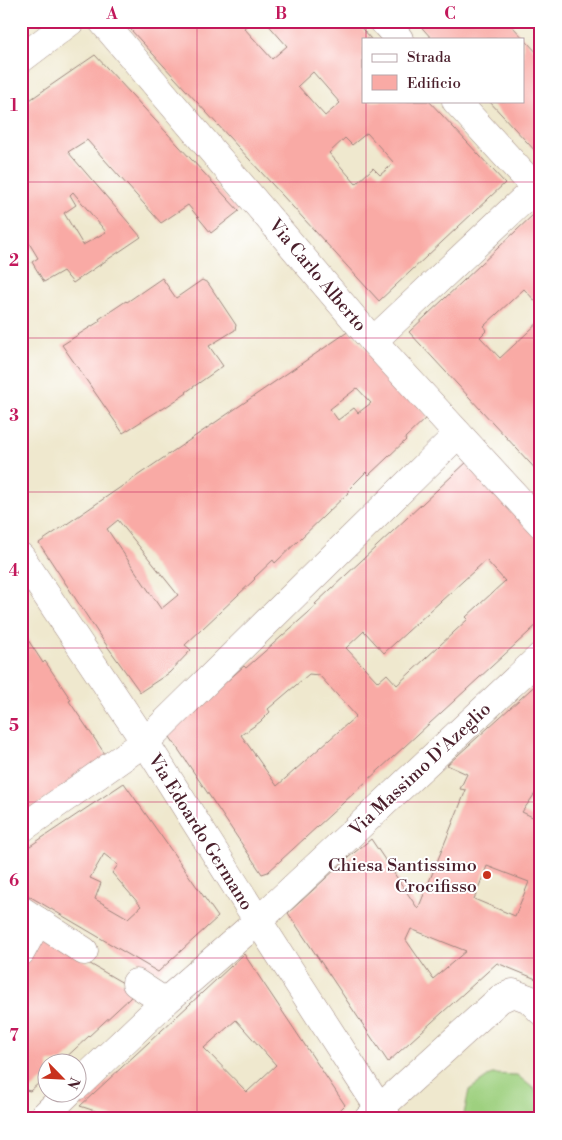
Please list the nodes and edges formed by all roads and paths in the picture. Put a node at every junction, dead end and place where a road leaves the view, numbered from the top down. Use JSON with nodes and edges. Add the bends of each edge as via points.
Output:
{"nodes":[{"id":1,"x":71,"y":21,"type":"edge"},
{"id":2,"x":102,"y":21,"type":"edge"},
{"id":3,"x":383,"y":21,"type":"edge"},
{"id":4,"x":398,"y":38,"type":"edge"},
{"id":5,"x":21,"y":59,"type":"edge"},
{"id":6,"x":457,"y":102,"type":"edge"},
{"id":7,"x":539,"y":188,"type":"edge"},
{"id":8,"x":374,"y":341,"type":"junction"},
{"id":9,"x":458,"y":434,"type":"junction"},
{"id":10,"x":541,"y":524,"type":"edge"},
{"id":11,"x":24,"y":568,"type":"edge"},
{"id":12,"x":541,"y":656,"type":"edge"},
{"id":13,"x":145,"y":742,"type":"junction"},
{"id":14,"x":21,"y":829,"type":"edge"},
{"id":15,"x":30,"y":915,"type":"edge"},
{"id":16,"x":258,"y":921,"type":"junction"},
{"id":17,"x":21,"y":952,"type":"edge"},
{"id":18,"x":84,"y":952,"type":"dead end"},
{"id":19,"x":136,"y":983,"type":"dead end"},
{"id":20,"x":165,"y":1002,"type":"junction"},
{"id":21,"x":541,"y":1011,"type":"edge"},
{"id":22,"x":88,"y":1075,"type":"edge"},
{"id":23,"x":59,"y":1102,"type":"edge"},
{"id":24,"x":378,"y":1115,"type":"edge"},
{"id":25,"x":41,"y":1119,"type":"edge"}],
"edges":[{"from":1,"to":5,"type":"street"},
{"from":2,"to":8,"type":"street","name":"Via Carlo Alberto"},
{"from":3,"to":4,"type":"street"},
{"from":6,"to":7,"type":"street"},
{"from":7,"to":8,"type":"street"},
{"from":8,"to":9,"type":"street","name":"Via Carlo Alberto"},
{"from":9,"to":10,"type":"street","name":"Via Carlo Alberto"},
{"from":9,"to":13,"type":"street"},
{"from":11,"to":13,"type":"street","name":"Via Edoardo Germano"},
{"from":12,"to":16,"type":"street","name":"Via Massimo D'Azeglio"},
{"from":13,"to":14,"type":"street"},
{"from":13,"to":16,"type":"street","name":"Via Edoardo Germano"},
{"from":15,"to":17,"type":"street"},
{"from":15,"to":18,"type":"street"},
{"from":16,"to":20,"type":"street","name":"Via Massimo D'Azeglio"},
{"from":16,"to":24,"type":"street","name":"Via Edoardo Germano"},
{"from":19,"to":20,"type":"street"},
{"from":20,"to":22,"type":"street","name":"Via Massimo D'Azeglio"},
{"from":21,"to":24,"type":"street","via":[[529,999],[513,993],[500,998]]},
{"from":23,"to":25,"type":"street"}]}
